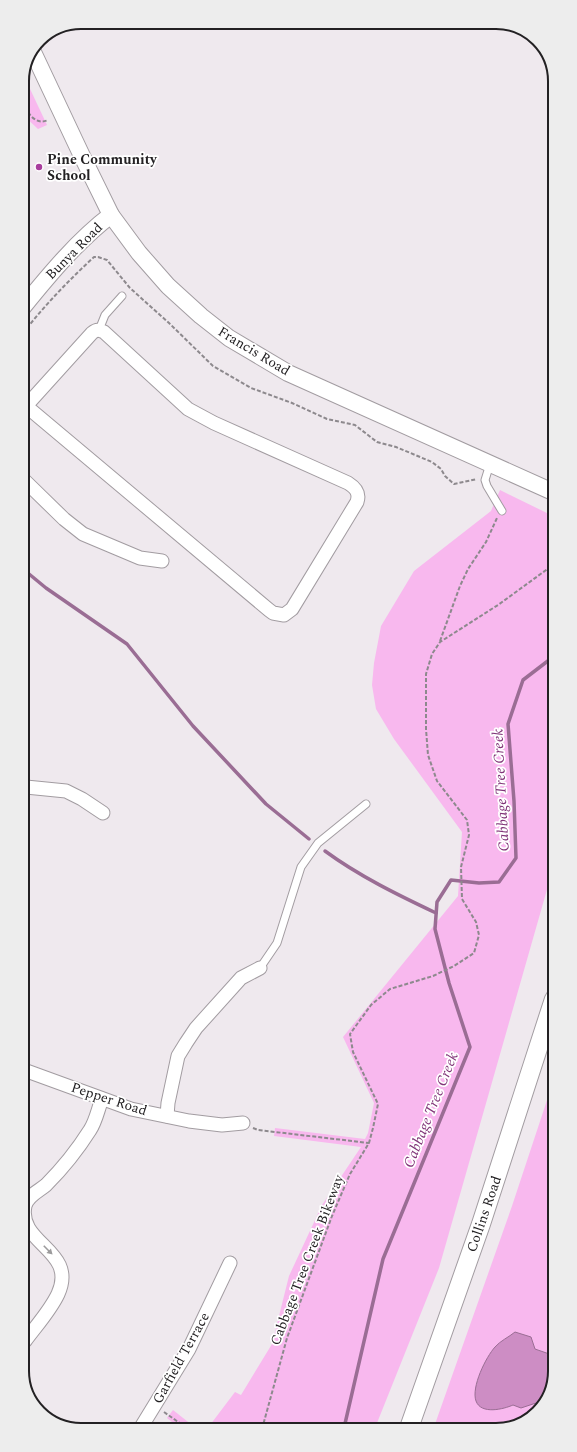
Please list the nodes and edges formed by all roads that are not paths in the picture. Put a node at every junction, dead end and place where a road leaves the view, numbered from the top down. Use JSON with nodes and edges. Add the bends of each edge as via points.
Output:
{"nodes":[{"id":1,"x":36,"y":56,"type":"edge"},
{"id":2,"x":112,"y":215,"type":"junction"},
{"id":3,"x":122,"y":296,"type":"dead end"},
{"id":4,"x":29,"y":300,"type":"edge"},
{"id":5,"x":99,"y":330,"type":"junction"},
{"id":6,"x":29,"y":400,"type":"edge"},
{"id":7,"x":29,"y":409,"type":"edge"},
{"id":8,"x":487,"y":470,"type":"junction"},
{"id":9,"x":29,"y":485,"type":"edge"},
{"id":10,"x":548,"y":490,"type":"edge"},
{"id":11,"x":502,"y":511,"type":"road end"},
{"id":12,"x":162,"y":561,"type":"dead end"},
{"id":13,"x":29,"y":787,"type":"edge"},
{"id":14,"x":366,"y":804,"type":"dead end"},
{"id":15,"x":103,"y":813,"type":"dead end"},
{"id":16,"x":260,"y":968,"type":"joint"},
{"id":17,"x":548,"y":1017,"type":"edge"},
{"id":18,"x":29,"y":1072,"type":"edge"},
{"id":19,"x":102,"y":1099,"type":"junction"},
{"id":20,"x":167,"y":1116,"type":"junction"},
{"id":21,"x":243,"y":1123,"type":"road end"},
{"id":22,"x":29,"y":1199,"type":"edge"},
{"id":23,"x":29,"y":1228,"type":"edge"},
{"id":24,"x":230,"y":1263,"type":"dead end"},
{"id":25,"x":29,"y":1336,"type":"edge"},
{"id":26,"x":144,"y":1423,"type":"edge"},
{"id":27,"x":411,"y":1423,"type":"edge"}],
"edges":[{"from":1,"to":2,"type":"street","name":"Francis Road"},
{"from":2,"to":4,"type":"street","name":"Bunya Road","via":[[49,275]]},
{"from":2,"to":8,"type":"street","name":"Francis Road","via":[[139,253],[168,286],[229,338],[288,372]]},
{"from":3,"to":5,"type":"lane","via":[[105,315]]},
{"from":5,"to":6,"type":"street","via":[[95,330]]},
{"from":5,"to":7,"type":"street","via":[[188,409],[202,418],[348,483],[356,490],[357,502],[292,609],[284,615],[269,610]]},
{"from":8,"to":10,"type":"street","name":"Francis Road"},
{"from":8,"to":11,"type":"lane","via":[[487,486]]},
{"from":9,"to":12,"type":"street","via":[[83,534],[140,558]]},
{"from":13,"to":15,"type":"street","via":[[66,791]]},
{"from":14,"to":16,"type":"lane","via":[[318,843],[301,868],[278,943]]},
{"from":16,"to":20,"type":"street","via":[[241,978],[186,1042],[178,1056]]},
{"from":17,"to":27,"type":"main road","name":"Collins Road","via":[[481,1224]]},
{"from":18,"to":19,"type":"street","name":"Pepper Road"},
{"from":19,"to":20,"type":"street","name":"Pepper Road","via":[[131,1109]]},
{"from":19,"to":22,"type":"street","via":[[91,1129],[45,1186]]},
{"from":20,"to":21,"type":"street","name":"Pepper Road","via":[[222,1125]]},
{"from":23,"to":25,"type":"street","one_way":true,"via":[[56,1258],[61,1268],[62,1280],[50,1308]]},
{"from":24,"to":26,"type":"street","name":"Garfield Terrace","via":[[189,1349]]}]}
